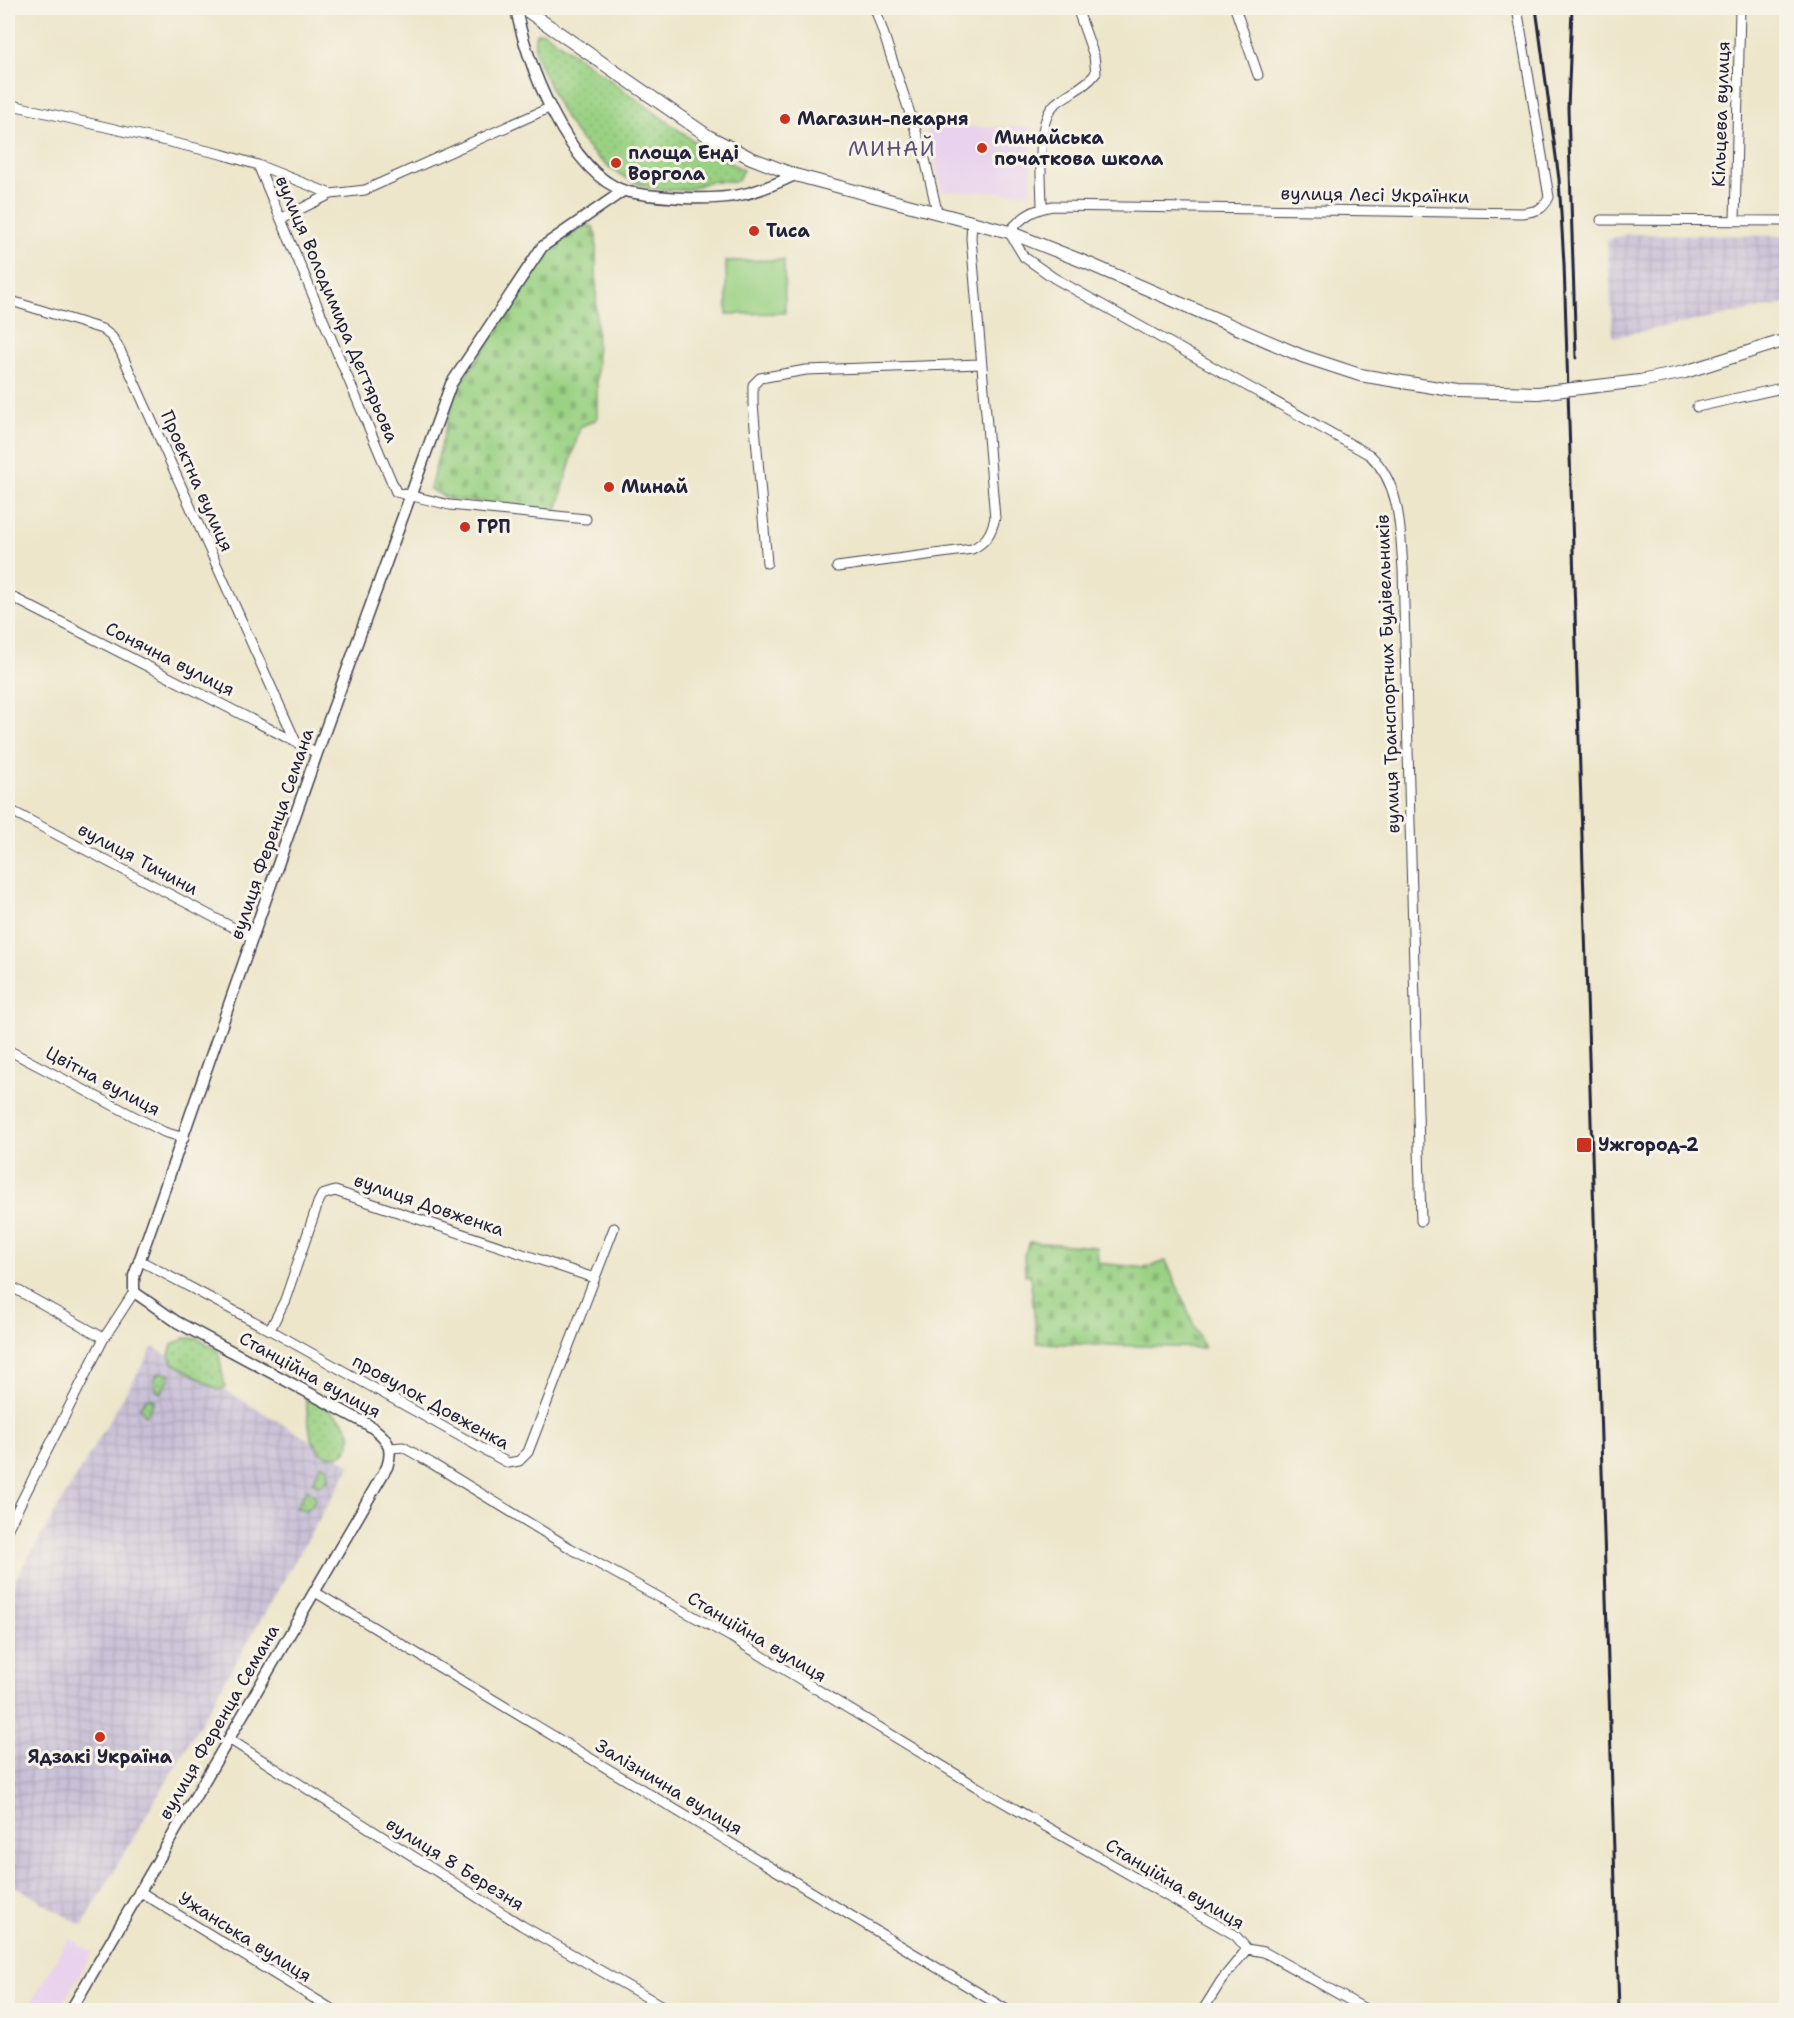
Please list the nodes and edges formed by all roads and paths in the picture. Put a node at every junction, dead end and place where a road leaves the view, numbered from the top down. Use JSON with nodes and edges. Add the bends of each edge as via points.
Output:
{"nodes":[{"id":1,"x":516,"y":8,"type":"edge"},
{"id":2,"x":523,"y":8,"type":"edge"},
{"id":3,"x":875,"y":8,"type":"edge"},
{"id":4,"x":1077,"y":8,"type":"edge"},
{"id":5,"x":1235,"y":8,"type":"edge"},
{"id":6,"x":1517,"y":8,"type":"edge"},
{"id":7,"x":1740,"y":8,"type":"edge"},
{"id":8,"x":1258,"y":75,"type":"dead end"},
{"id":9,"x":8,"y":105,"type":"edge"},
{"id":10,"x":549,"y":108,"type":"junction"},
{"id":11,"x":258,"y":165,"type":"junction"},
{"id":12,"x":795,"y":175,"type":"junction"},
{"id":13,"x":623,"y":190,"type":"junction"},
{"id":14,"x":331,"y":194,"type":"junction"},
{"id":15,"x":1042,"y":208,"type":"junction"},
{"id":16,"x":937,"y":211,"type":"junction"},
{"id":17,"x":282,"y":218,"type":"junction"},
{"id":18,"x":1601,"y":220,"type":"dead end"},
{"id":19,"x":972,"y":221,"type":"junction"},
{"id":20,"x":1734,"y":221,"type":"junction"},
{"id":21,"x":1786,"y":221,"type":"edge"},
{"id":22,"x":1009,"y":232,"type":"junction"},
{"id":23,"x":8,"y":300,"type":"edge"},
{"id":24,"x":1786,"y":340,"type":"edge"},
{"id":25,"x":981,"y":364,"type":"junction"},
{"id":26,"x":1786,"y":387,"type":"edge"},
{"id":27,"x":1697,"y":407,"type":"dead end"},
{"id":28,"x":409,"y":496,"type":"junction"},
{"id":29,"x":586,"y":519,"type":"dead end"},
{"id":30,"x":767,"y":563,"type":"dead end"},
{"id":31,"x":837,"y":567,"type":"dead end"},
{"id":32,"x":8,"y":595,"type":"edge"},
{"id":33,"x":296,"y":742,"type":"junction"},
{"id":34,"x":317,"y":753,"type":"junction"},
{"id":35,"x":8,"y":809,"type":"edge"},
{"id":36,"x":253,"y":938,"type":"junction"},
{"id":37,"x":8,"y":1050,"type":"edge"},
{"id":38,"x":184,"y":1138,"type":"junction"},
{"id":39,"x":1421,"y":1221,"type":"dead end"},
{"id":40,"x":614,"y":1228,"type":"dead end"},
{"id":41,"x":138,"y":1260,"type":"junction"},
{"id":42,"x":594,"y":1278,"type":"junction"},
{"id":43,"x":8,"y":1285,"type":"edge"},
{"id":44,"x":134,"y":1292,"type":"junction"},
{"id":45,"x":270,"y":1330,"type":"junction"},
{"id":46,"x":104,"y":1338,"type":"junction"},
{"id":47,"x":390,"y":1448,"type":"junction"},
{"id":48,"x":8,"y":1528,"type":"edge"},
{"id":49,"x":315,"y":1592,"type":"junction"},
{"id":50,"x":229,"y":1739,"type":"junction"},
{"id":51,"x":139,"y":1891,"type":"junction"},
{"id":52,"x":1247,"y":1949,"type":"junction"},
{"id":53,"x":70,"y":2010,"type":"edge"},
{"id":54,"x":333,"y":2010,"type":"edge"},
{"id":55,"x":669,"y":2010,"type":"edge"},
{"id":56,"x":1007,"y":2010,"type":"edge"},
{"id":57,"x":1203,"y":2010,"type":"edge"},
{"id":58,"x":1367,"y":2010,"type":"edge"}],
"edges":[{"from":1,"to":10,"type":"street","via":[[524,48]]},
{"from":2,"to":12,"type":"main road","via":[[708,136]]},
{"from":3,"to":16,"type":"street","via":[[925,159]]},
{"from":4,"to":15,"type":"street","via":[[1096,73],[1063,97],[1045,117]]},
{"from":5,"to":8,"type":"street"},
{"from":6,"to":15,"type":"street","name":"вулиця Лесі Українки","via":[[1549,197],[1537,211]]},
{"from":7,"to":20,"type":"street","name":"Кільцева вулиця"},
{"from":9,"to":11,"type":"street","name":"вулиця Володимира Дегтярьова"},
{"from":10,"to":13,"type":"street","via":[[578,153],[596,172]]},
{"from":10,"to":14,"type":"street","via":[[365,190]]},
{"from":11,"to":14,"type":"street"},
{"from":11,"to":17,"type":"street","name":"вулиця Володимира Дегтярьова"},
{"from":12,"to":13,"type":"street","via":[[761,191],[715,199],[663,197]]},
{"from":12,"to":16,"type":"main road"},
{"from":13,"to":28,"type":"street","name":"вулиця Ференца Семана","via":[[549,240],[533,257],[458,370]]},
{"from":14,"to":17,"type":"street"},
{"from":15,"to":22,"type":"street","via":[[1022,218]]},
{"from":16,"to":19,"type":"main road"},
{"from":17,"to":28,"type":"street","name":"вулиця Володимира Дегтярьова","via":[[396,492]]},
{"from":18,"to":20,"type":"street"},
{"from":19,"to":22,"type":"main road"},
{"from":19,"to":25,"type":"street"},
{"from":20,"to":21,"type":"street"},
{"from":22,"to":24,"type":"main road","bridge":true,"via":[[1302,356],[1360,375],[1457,391],[1538,393],[1640,381],[1685,372]]},
{"from":22,"to":39,"type":"street","name":"вулиця Транспортних Будівельників","via":[[1024,257],[1054,278],[1370,455],[1383,467],[1391,484],[1398,509],[1403,569]]},
{"from":23,"to":33,"type":"street","name":"Проектна вулиця","via":[[102,329],[112,337]]},
{"from":25,"to":30,"type":"street","via":[[806,370],[760,378],[753,385],[753,404]]},
{"from":25,"to":31,"type":"street","via":[[995,518],[984,543],[972,549]]},
{"from":26,"to":27,"type":"street"},
{"from":28,"to":29,"type":"street","via":[[450,505]]},
{"from":28,"to":34,"type":"street","name":"вулиця Ференца Семана"},
{"from":32,"to":33,"type":"street","name":"Сонячна вулиця"},
{"from":33,"to":34,"type":"street","name":"Сонячна вулиця"},
{"from":34,"to":36,"type":"street","name":"вулиця Ференца Семана"},
{"from":35,"to":36,"type":"street","name":"вулиця Тичини"},
{"from":36,"to":38,"type":"street","name":"вулиця Ференца Семана"},
{"from":37,"to":38,"type":"street","name":"Цвітна вулиця","via":[[164,1132]]},
{"from":38,"to":41,"type":"street","name":"вулиця Ференца Семана"},
{"from":40,"to":42,"type":"street","name":"провулок Довженка"},
{"from":41,"to":44,"type":"street","name":"вулиця Ференца Семана","via":[[132,1282]]},
{"from":41,"to":45,"type":"street","name":"провулок Довженка"},
{"from":42,"to":45,"type":"street","name":"вулиця Довженка","via":[[335,1191],[322,1195],[318,1203],[285,1300]]},
{"from":42,"to":45,"type":"street","name":"провулок Довженка","via":[[528,1452],[519,1461],[508,1464]]},
{"from":43,"to":46,"type":"street"},
{"from":44,"to":46,"type":"street","name":"вулиця Ференца Семана"},
{"from":44,"to":47,"type":"street","name":"Станційна вулиця","via":[[177,1322],[367,1424],[386,1438]]},
{"from":46,"to":48,"type":"street","name":"вулиця Ференца Семана"},
{"from":47,"to":49,"type":"street","name":"вулиця Ференца Семана","via":[[387,1467]]},
{"from":47,"to":52,"type":"street","name":"Станційна вулиця","via":[[403,1448],[615,1574],[731,1637],[977,1787],[1235,1935]]},
{"from":49,"to":50,"type":"street","name":"вулиця Ференца Семана"},
{"from":49,"to":56,"type":"street","name":"Залізнична вулиця"},
{"from":50,"to":51,"type":"street","name":"вулиця Ференца Семана"},
{"from":50,"to":55,"type":"street","name":"вулиця 8 Березня","via":[[521,1925]]},
{"from":51,"to":53,"type":"street","name":"вулиця Ференца Семана"},
{"from":51,"to":54,"type":"street","name":"Ужанська вулиця"},
{"from":52,"to":57,"type":"street"},
{"from":52,"to":58,"type":"street","name":"Станційна вулиця","via":[[1264,1952]]}]}
